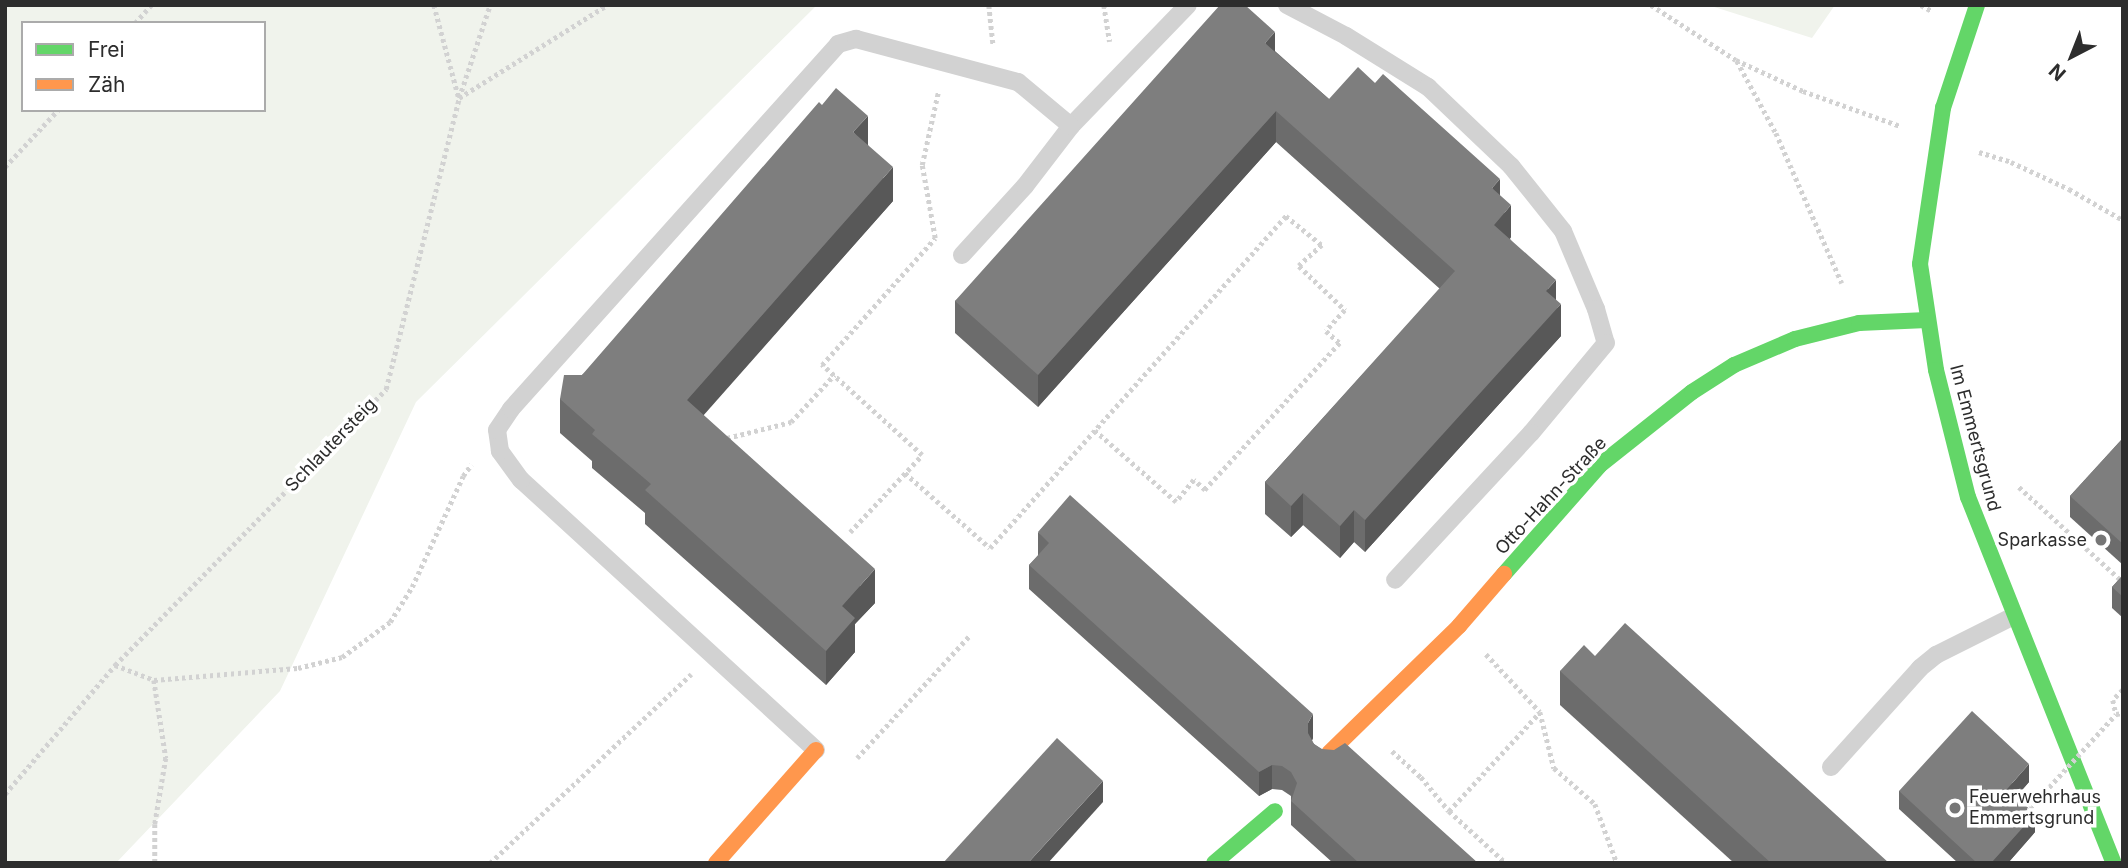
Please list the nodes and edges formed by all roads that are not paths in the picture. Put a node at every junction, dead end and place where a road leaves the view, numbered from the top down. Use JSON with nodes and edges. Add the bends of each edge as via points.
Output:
{"nodes":[{"id":1,"x":1188,"y":5,"type":"edge"},
{"id":2,"x":1287,"y":5,"type":"edge"},
{"id":3,"x":1977,"y":5,"type":"edge"},
{"id":4,"x":1071,"y":126,"type":"junction"},
{"id":5,"x":962,"y":255,"type":"dead end"},
{"id":6,"x":1927,"y":320,"type":"junction"},
{"id":7,"x":1395,"y":580,"type":"dead end"},
{"id":8,"x":2014,"y":616,"type":"junction"},
{"id":9,"x":816,"y":750,"type":"joint"},
{"id":10,"x":1329,"y":753,"type":"edge"},
{"id":11,"x":1831,"y":767,"type":"dead end"},
{"id":12,"x":1275,"y":811,"type":"dead end"},
{"id":13,"x":716,"y":863,"type":"edge"},
{"id":14,"x":1214,"y":863,"type":"edge"},
{"id":15,"x":2114,"y":863,"type":"edge"}],
"edges":[{"from":1,"to":4,"type":"lane"},
{"from":2,"to":7,"type":"lane","via":[[1428,87],[1511,166],[1563,231],[1606,343],[1531,433]]},
{"from":3,"to":6,"type":"street","name":"Im Emmertsgrund","bridge":true,"via":[[1943,108],[1920,264]]},
{"from":4,"to":5,"type":"lane","via":[[1025,186]]},
{"from":4,"to":9,"type":"lane","via":[[1018,82],[856,40],[838,44],[497,430],[500,451],[521,480]]},
{"from":6,"to":8,"type":"street","name":"Im Emmertsgrund","via":[[1968,497]]},
{"from":6,"to":10,"type":"street","name":"Otto-Hahn-Straße","via":[[1859,323],[1795,339],[1734,365],[1642,429],[1600,465],[1459,626]]},
{"from":8,"to":11,"type":"lane","via":[[1936,654]]},
{"from":8,"to":15,"type":"street","name":"Im Emmertsgrund"},
{"from":9,"to":13,"type":"street"},
{"from":12,"to":14,"type":"street"}]}
